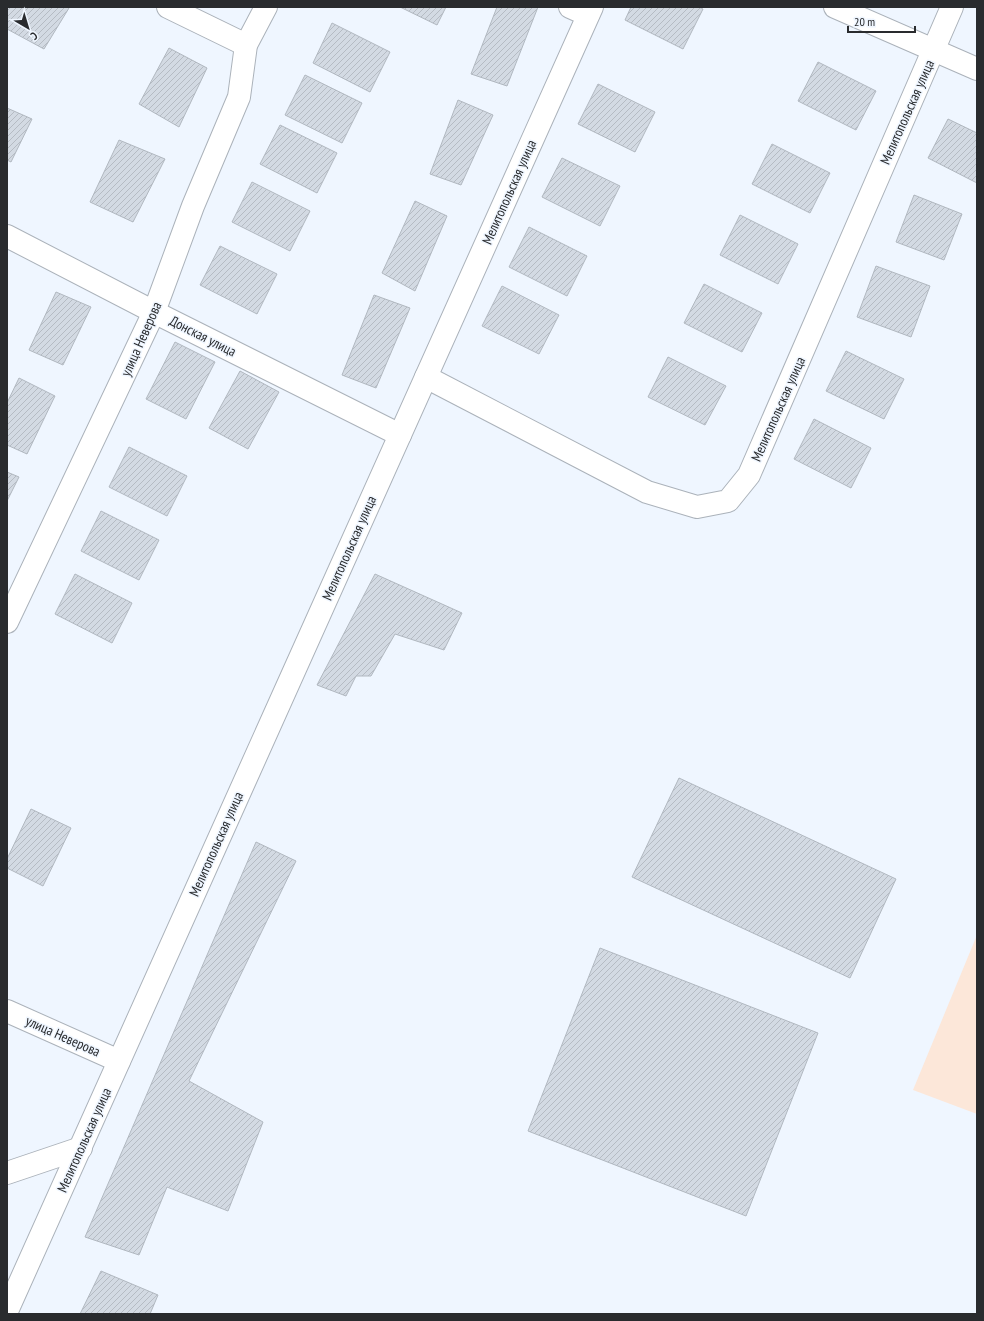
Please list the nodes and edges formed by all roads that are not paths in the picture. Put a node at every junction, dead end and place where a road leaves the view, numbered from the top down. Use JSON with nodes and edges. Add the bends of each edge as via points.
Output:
{"nodes":[{"id":1,"x":168,"y":7,"type":"edge"},
{"id":2,"x":266,"y":7,"type":"edge"},
{"id":3,"x":835,"y":7,"type":"edge"},
{"id":4,"x":952,"y":7,"type":"edge"},
{"id":5,"x":583,"y":10,"type":"edge"},
{"id":6,"x":246,"y":45,"type":"junction"},
{"id":7,"x":934,"y":50,"type":"junction"},
{"id":8,"x":977,"y":69,"type":"edge"},
{"id":9,"x":7,"y":236,"type":"edge"},
{"id":10,"x":154,"y":312,"type":"junction"},
{"id":11,"x":426,"y":377,"type":"junction"},
{"id":12,"x":400,"y":435,"type":"junction"},
{"id":13,"x":7,"y":622,"type":"edge"},
{"id":14,"x":7,"y":1011,"type":"edge"},
{"id":15,"x":119,"y":1061,"type":"junction"},
{"id":16,"x":81,"y":1148,"type":"junction"},
{"id":17,"x":7,"y":1173,"type":"edge"},
{"id":18,"x":7,"y":1311,"type":"edge"}],
"edges":[{"from":1,"to":6,"type":"street"},
{"from":2,"to":6,"type":"street","name":"улица Неверова"},
{"from":3,"to":7,"type":"street"},
{"from":4,"to":7,"type":"street","name":"Мелитопольская улица"},
{"from":5,"to":11,"type":"street","name":"Мелитопольская улица"},
{"from":6,"to":10,"type":"street","name":"улица Неверова","via":[[239,97],[192,206]]},
{"from":7,"to":8,"type":"street"},
{"from":7,"to":11,"type":"street","name":"Мелитопольская улица","via":[[749,475],[728,501],[697,507],[647,492]]},
{"from":9,"to":10,"type":"street","name":"Донская улица"},
{"from":10,"to":12,"type":"street","name":"Донская улица"},
{"from":10,"to":13,"type":"street","name":"улица Неверова"},
{"from":11,"to":12,"type":"street","name":"Мелитопольская улица"},
{"from":12,"to":15,"type":"street","name":"Мелитопольская улица"},
{"from":14,"to":15,"type":"street","name":"улица Неверова"},
{"from":15,"to":16,"type":"street","name":"Мелитопольская улица"},
{"from":16,"to":17,"type":"street"},
{"from":16,"to":18,"type":"street","name":"Мелитопольская улица"}]}
